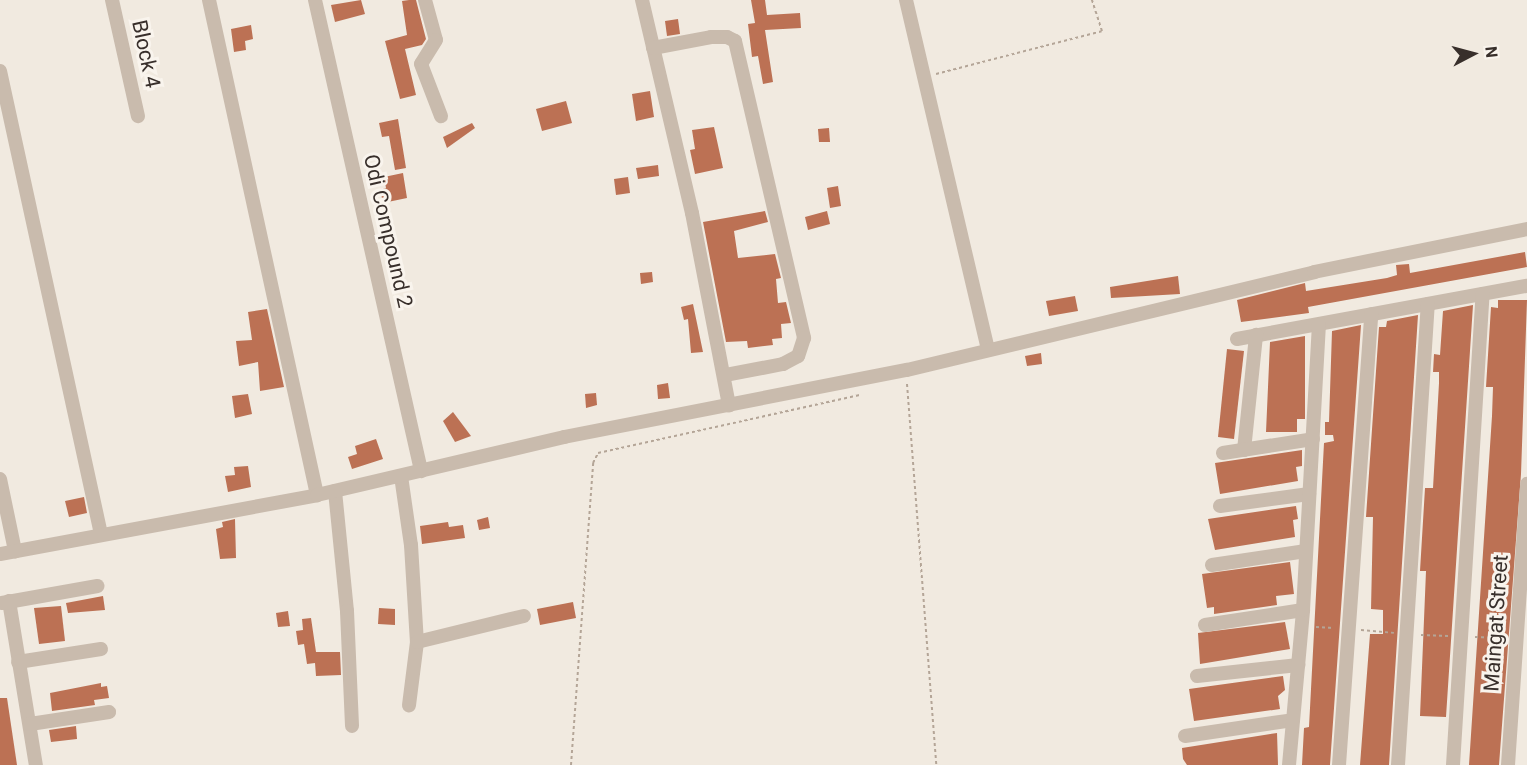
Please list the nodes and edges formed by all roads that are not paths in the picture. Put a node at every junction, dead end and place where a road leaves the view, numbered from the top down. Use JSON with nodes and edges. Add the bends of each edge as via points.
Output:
{"nodes":[{"id":1,"x":112,"y":0,"type":"edge"},
{"id":2,"x":209,"y":0,"type":"edge"},
{"id":3,"x":315,"y":0,"type":"edge"},
{"id":4,"x":425,"y":0,"type":"edge"},
{"id":5,"x":642,"y":0,"type":"edge"},
{"id":6,"x":906,"y":0,"type":"edge"},
{"id":7,"x":653,"y":48,"type":"junction"},
{"id":8,"x":0,"y":71,"type":"edge"},
{"id":9,"x":138,"y":116,"type":"dead end"},
{"id":10,"x":441,"y":116,"type":"dead end"},
{"id":11,"x":1527,"y":229,"type":"edge"},
{"id":12,"x":1527,"y":286,"type":"edge"},
{"id":13,"x":1483,"y":294,"type":"junction"},
{"id":14,"x":1428,"y":304,"type":"junction"},
{"id":15,"x":1371,"y":314,"type":"junction"},
{"id":16,"x":1319,"y":324,"type":"junction"},
{"id":17,"x":1256,"y":335,"type":"junction"},
{"id":18,"x":1237,"y":339,"type":"dead end"},
{"id":19,"x":988,"y":349,"type":"junction"},
{"id":20,"x":726,"y":375,"type":"junction"},
{"id":21,"x":729,"y":405,"type":"junction"},
{"id":22,"x":1313,"y":439,"type":"junction"},
{"id":23,"x":1244,"y":450,"type":"junction"},
{"id":24,"x":1223,"y":453,"type":"dead end"},
{"id":25,"x":421,"y":471,"type":"junction"},
{"id":26,"x":401,"y":476,"type":"junction"},
{"id":27,"x":0,"y":479,"type":"edge"},
{"id":28,"x":1527,"y":484,"type":"edge"},
{"id":29,"x":335,"y":491,"type":"junction"},
{"id":30,"x":1310,"y":494,"type":"junction"},
{"id":31,"x":317,"y":495,"type":"junction"},
{"id":32,"x":1220,"y":506,"type":"dead end"},
{"id":33,"x":101,"y":534,"type":"junction"},
{"id":34,"x":15,"y":551,"type":"junction"},
{"id":35,"x":1306,"y":551,"type":"junction"},
{"id":36,"x":0,"y":554,"type":"edge"},
{"id":37,"x":1212,"y":565,"type":"dead end"},
{"id":38,"x":97,"y":586,"type":"dead end"},
{"id":39,"x":4,"y":602,"type":"edge"},
{"id":40,"x":1303,"y":610,"type":"junction"},
{"id":41,"x":524,"y":616,"type":"dead end"},
{"id":42,"x":1205,"y":625,"type":"dead end"},
{"id":43,"x":417,"y":642,"type":"junction"},
{"id":44,"x":101,"y":649,"type":"dead end"},
{"id":45,"x":18,"y":662,"type":"junction"},
{"id":46,"x":1298,"y":665,"type":"junction"},
{"id":47,"x":1197,"y":676,"type":"dead end"},
{"id":48,"x":409,"y":705,"type":"dead end"},
{"id":49,"x":109,"y":712,"type":"dead end"},
{"id":50,"x":1293,"y":720,"type":"junction"},
{"id":51,"x":30,"y":724,"type":"junction"},
{"id":52,"x":352,"y":726,"type":"dead end"},
{"id":53,"x":1185,"y":736,"type":"dead end"},
{"id":54,"x":36,"y":765,"type":"edge"},
{"id":55,"x":1289,"y":765,"type":"edge"},
{"id":56,"x":1340,"y":765,"type":"edge"},
{"id":57,"x":1398,"y":765,"type":"edge"},
{"id":58,"x":1453,"y":765,"type":"edge"},
{"id":59,"x":1508,"y":765,"type":"edge"}],
"edges":[{"from":1,"to":9,"type":"street","name":"Block 4"},
{"from":2,"to":31,"type":"street"},
{"from":3,"to":25,"type":"street","name":"Odi Compound 2"},
{"from":4,"to":10,"type":"street","via":[[436,40],[421,64]]},
{"from":5,"to":7,"type":"street"},
{"from":6,"to":19,"type":"street"},
{"from":7,"to":20,"type":"street"},
{"from":7,"to":20,"type":"street","via":[[711,37],[735,41],[804,338],[804,348],[798,356],[783,364]]},
{"from":8,"to":33,"type":"street"},
{"from":11,"to":19,"type":"street","via":[[1314,272]]},
{"from":12,"to":13,"type":"street"},
{"from":13,"to":14,"type":"street"},
{"from":13,"to":58,"type":"street"},
{"from":14,"to":15,"type":"street"},
{"from":14,"to":57,"type":"street"},
{"from":15,"to":16,"type":"street"},
{"from":15,"to":56,"type":"street"},
{"from":16,"to":17,"type":"street"},
{"from":16,"to":22,"type":"street"},
{"from":17,"to":18,"type":"street"},
{"from":17,"to":23,"type":"street"},
{"from":19,"to":21,"type":"street","via":[[907,370]]},
{"from":20,"to":21,"type":"street"},
{"from":21,"to":25,"type":"street","via":[[564,437]]},
{"from":22,"to":23,"type":"street"},
{"from":22,"to":30,"type":"street"},
{"from":23,"to":24,"type":"street"},
{"from":25,"to":26,"type":"street"},
{"from":26,"to":29,"type":"street"},
{"from":26,"to":43,"type":"street","via":[[411,545]]},
{"from":27,"to":34,"type":"street"},
{"from":28,"to":59,"type":"street","name":"Maingat Street"},
{"from":29,"to":31,"type":"street"},
{"from":29,"to":52,"type":"street","via":[[347,611]]},
{"from":30,"to":32,"type":"street"},
{"from":30,"to":35,"type":"street"},
{"from":31,"to":33,"type":"street"},
{"from":33,"to":34,"type":"street"},
{"from":34,"to":36,"type":"street"},
{"from":35,"to":37,"type":"street"},
{"from":35,"to":40,"type":"street"},
{"from":38,"to":39,"type":"street"},
{"from":39,"to":45,"type":"street"},
{"from":40,"to":42,"type":"street"},
{"from":40,"to":46,"type":"street"},
{"from":41,"to":43,"type":"street"},
{"from":43,"to":48,"type":"street"},
{"from":44,"to":45,"type":"street"},
{"from":45,"to":51,"type":"street"},
{"from":46,"to":47,"type":"street"},
{"from":46,"to":50,"type":"street"},
{"from":49,"to":51,"type":"street"},
{"from":50,"to":53,"type":"street"},
{"from":50,"to":55,"type":"street"},
{"from":51,"to":54,"type":"street"}]}
